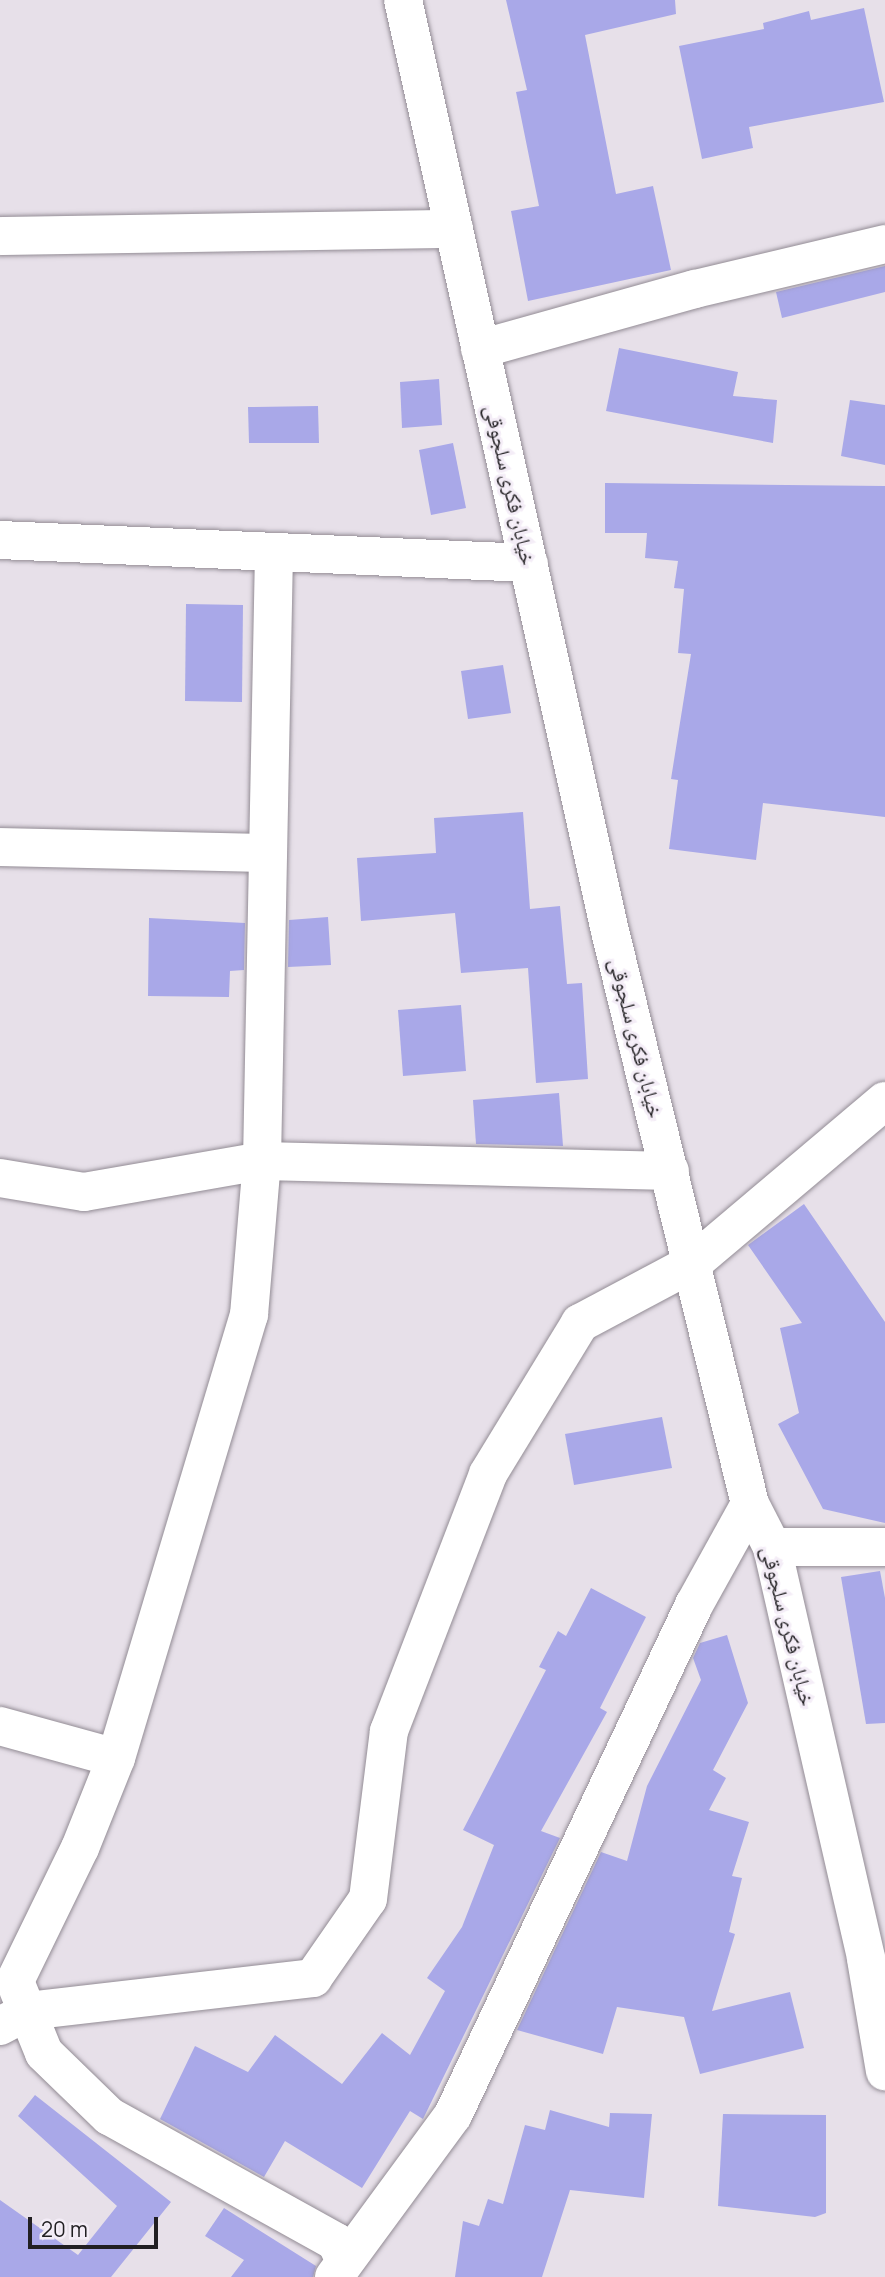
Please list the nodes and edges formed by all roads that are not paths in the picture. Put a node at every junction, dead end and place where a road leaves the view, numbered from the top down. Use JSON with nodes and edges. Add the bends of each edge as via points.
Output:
{"nodes":[{"id":1,"x":403,"y":0,"type":"edge"},
{"id":2,"x":454,"y":229,"type":"junction"},
{"id":3,"x":0,"y":236,"type":"edge"},
{"id":4,"x":885,"y":244,"type":"edge"},
{"id":5,"x":480,"y":349,"type":"junction"},
{"id":6,"x":0,"y":540,"type":"edge"},
{"id":7,"x":274,"y":552,"type":"junction"},
{"id":8,"x":528,"y":563,"type":"junction"},
{"id":9,"x":0,"y":847,"type":"edge"},
{"id":10,"x":268,"y":853,"type":"junction"},
{"id":11,"x":882,"y":1108,"type":"edge"},
{"id":12,"x":262,"y":1161,"type":"junction"},
{"id":13,"x":670,"y":1171,"type":"junction"},
{"id":14,"x":0,"y":1178,"type":"edge"},
{"id":15,"x":693,"y":1263,"type":"junction"},
{"id":16,"x":750,"y":1504,"type":"junction"},
{"id":17,"x":772,"y":1547,"type":"junction"},
{"id":18,"x":885,"y":1547,"type":"edge"},
{"id":19,"x":0,"y":1726,"type":"edge"},
{"id":20,"x":116,"y":1758,"type":"junction"},
{"id":21,"x":876,"y":1960,"type":"edge"},
{"id":22,"x":11,"y":2001,"type":"edge"},
{"id":23,"x":885,"y":2071,"type":"edge"},
{"id":24,"x":339,"y":2268,"type":"edge"}],
"edges":[{"from":1,"to":2,"type":"street","name":"خیابان فکری سلجوقی"},
{"from":2,"to":3,"type":"street"},
{"from":2,"to":5,"type":"street","name":"خیابان فکری سلجوقی"},
{"from":4,"to":5,"type":"street","via":[[695,289]]},
{"from":5,"to":8,"type":"street","name":"خیابان فکری سلجوقی"},
{"from":6,"to":7,"type":"street"},
{"from":7,"to":8,"type":"street"},
{"from":7,"to":10,"type":"street"},
{"from":8,"to":13,"type":"street","name":"خیابان فکری سلجوقی","via":[[609,927]]},
{"from":9,"to":10,"type":"street"},
{"from":10,"to":12,"type":"street"},
{"from":11,"to":15,"type":"street"},
{"from":12,"to":13,"type":"street"},
{"from":12,"to":14,"type":"street","via":[[84,1192]]},
{"from":12,"to":20,"type":"street","via":[[249,1315]]},
{"from":13,"to":15,"type":"street","name":"خیابان فکری سلجوقی"},
{"from":15,"to":16,"type":"street","name":"خیابان فکری سلجوقی"},
{"from":15,"to":22,"type":"street","via":[[580,1323],[488,1474],[389,1731],[368,1899],[313,1978]]},
{"from":16,"to":17,"type":"street","name":"خیابان فکری سلجوقی"},
{"from":16,"to":24,"type":"street","via":[[694,1605],[453,2115]]},
{"from":17,"to":18,"type":"street"},
{"from":17,"to":21,"type":"street","name":"خیابان فکری سلجوقی"},
{"from":19,"to":20,"type":"street"},
{"from":20,"to":22,"type":"street"},
{"from":21,"to":23,"type":"street","name":"خیابان فکری سلجوقی"},
{"from":22,"to":24,"type":"street","via":[[44,2053],[109,2116],[336,2242]]}]}
